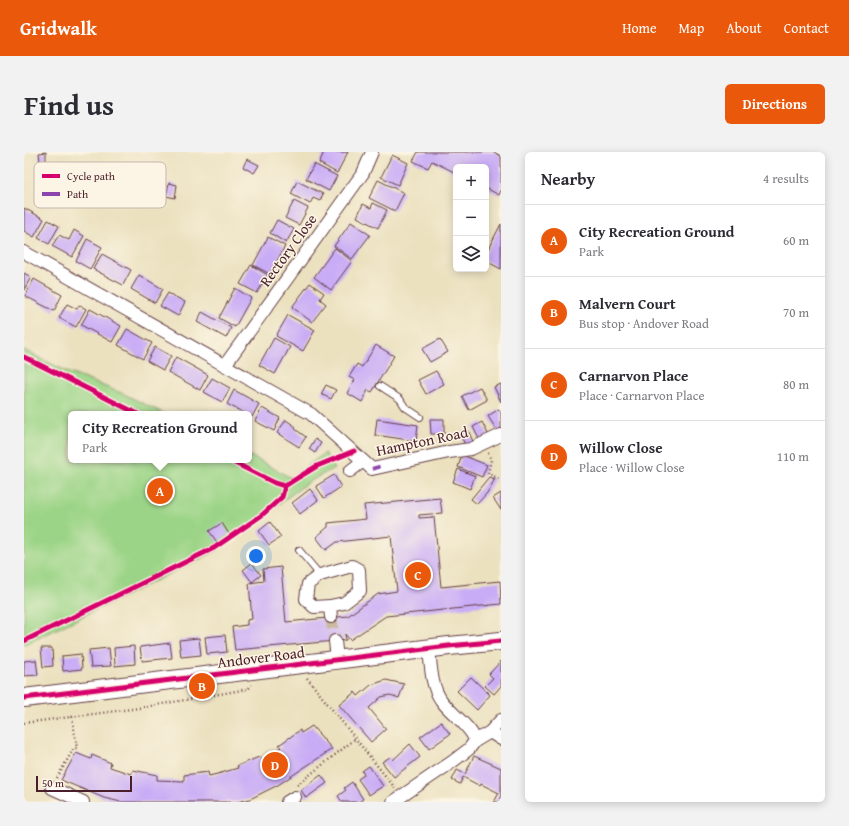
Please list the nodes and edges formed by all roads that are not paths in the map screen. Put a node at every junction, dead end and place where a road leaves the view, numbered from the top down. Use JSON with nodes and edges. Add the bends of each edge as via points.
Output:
{"nodes":[{"id":1,"x":372,"y":152,"type":"edge"},
{"id":2,"x":24,"y":252,"type":"edge"},
{"id":3,"x":225,"y":365,"type":"junction"},
{"id":4,"x":380,"y":386,"type":"dead end"},
{"id":5,"x":420,"y":417,"type":"dead end"},
{"id":6,"x":501,"y":435,"type":"edge"},
{"id":7,"x":372,"y":465,"type":"junction"},
{"id":8,"x":350,"y":471,"type":"dead end"},
{"id":9,"x":299,"y":550,"type":"dead end"},
{"id":10,"x":320,"y":575,"type":"junction"},
{"id":11,"x":335,"y":641,"type":"tunnel mouth"},
{"id":12,"x":501,"y":641,"type":"edge"},
{"id":13,"x":429,"y":649,"type":"junction"},
{"id":14,"x":337,"y":659,"type":"junction"},
{"id":15,"x":24,"y":698,"type":"edge"},
{"id":16,"x":501,"y":720,"type":"edge"},
{"id":17,"x":490,"y":732,"type":"junction"},
{"id":18,"x":501,"y":738,"type":"edge"},
{"id":19,"x":475,"y":741,"type":"junction"},
{"id":20,"x":52,"y":788,"type":"road end"},
{"id":21,"x":397,"y":799,"type":"edge"},
{"id":22,"x":83,"y":802,"type":"edge"}],
"edges":[{"from":1,"to":3,"type":"street","name":"Rectory Close","via":[[363,173]]},
{"from":2,"to":3,"type":"street"},
{"from":3,"to":7,"type":"street","via":[[311,414]]},
{"from":4,"to":5,"type":"lane"},
{"from":6,"to":7,"type":"street","name":"Hampton Road","via":[[472,449]]},
{"from":7,"to":8,"type":"street"},
{"from":9,"to":10,"type":"lane"},
{"from":10,"to":10,"type":"street","via":[[308,584],[306,599],[314,607],[331,611],[360,591],[359,570],[352,566]]},
{"from":11,"to":14,"type":"street"},
{"from":12,"to":13,"type":"main road","name":"Andover Road"},
{"from":13,"to":14,"type":"main road","name":"Andover Road"},
{"from":13,"to":19,"type":"street","via":[[437,693]]},
{"from":14,"to":15,"type":"main road","name":"Andover Road"},
{"from":16,"to":17,"type":"street"},
{"from":17,"to":18,"type":"street"},
{"from":17,"to":19,"type":"street"},
{"from":19,"to":21,"type":"street","via":[[452,762]]},
{"from":20,"to":22,"type":"street"}]}
